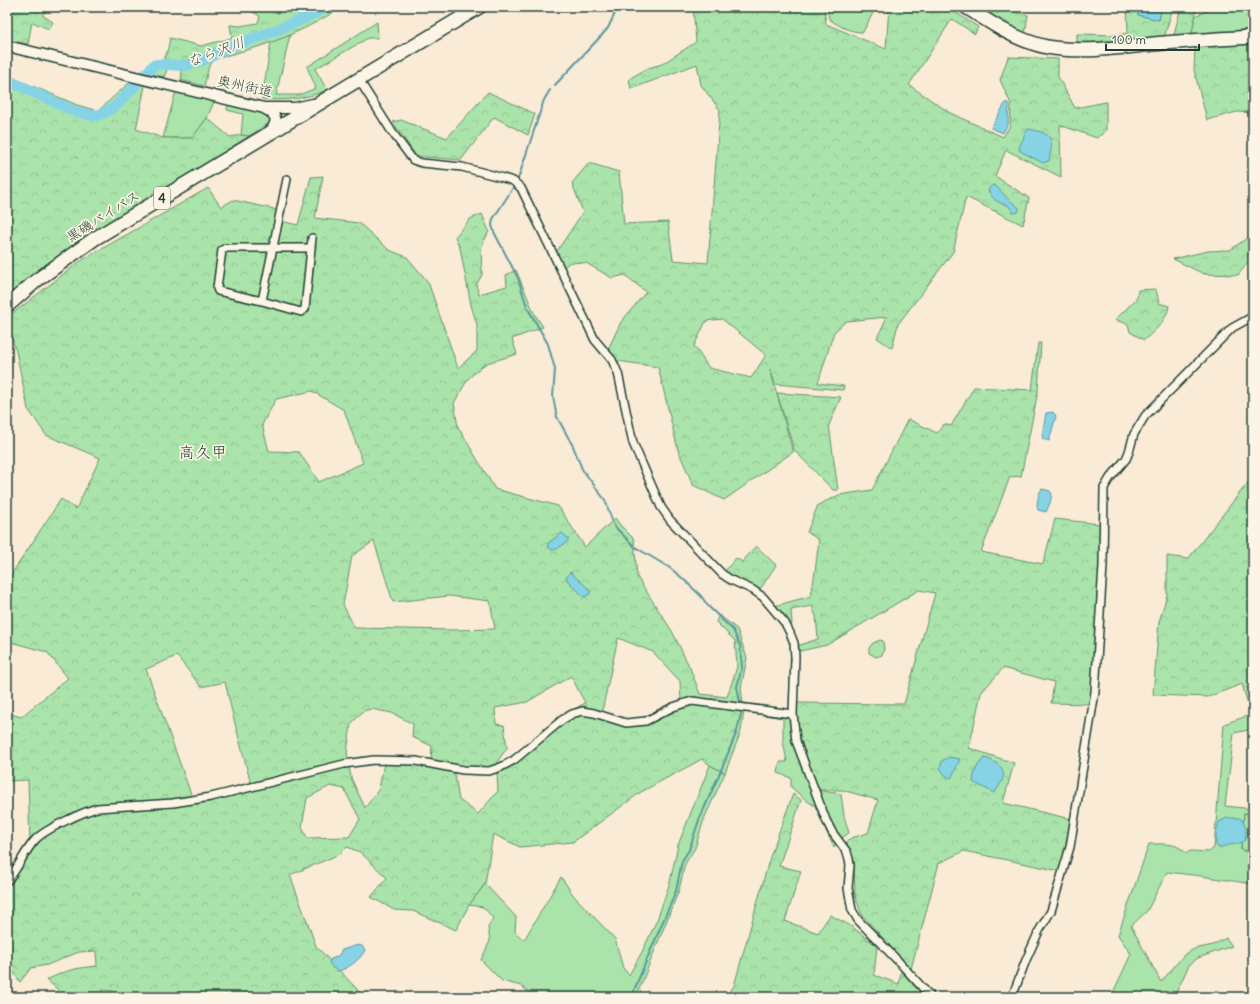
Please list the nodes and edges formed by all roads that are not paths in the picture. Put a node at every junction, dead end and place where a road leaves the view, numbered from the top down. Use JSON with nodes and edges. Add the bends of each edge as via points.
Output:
{"nodes":[{"id":1,"x":479,"y":7,"type":"edge"},
{"id":2,"x":966,"y":7,"type":"edge"},
{"id":3,"x":1253,"y":37,"type":"edge"},
{"id":4,"x":7,"y":46,"type":"edge"},
{"id":5,"x":359,"y":80,"type":"junction"},
{"id":6,"x":325,"y":100,"type":"junction"},
{"id":7,"x":264,"y":108,"type":"junction"},
{"id":8,"x":270,"y":132,"type":"junction"},
{"id":9,"x":287,"y":179,"type":"dead end"},
{"id":10,"x":312,"y":238,"type":"dead end"},
{"id":11,"x":272,"y":248,"type":"junction"},
{"id":12,"x":311,"y":248,"type":"junction"},
{"id":13,"x":262,"y":301,"type":"junction"},
{"id":14,"x":7,"y":306,"type":"edge"},
{"id":15,"x":1253,"y":317,"type":"edge"},
{"id":16,"x":793,"y":714,"type":"junction"},
{"id":17,"x":7,"y":881,"type":"edge"},
{"id":18,"x":931,"y":997,"type":"edge"},
{"id":19,"x":1012,"y":997,"type":"edge"}],
"edges":[{"from":1,"to":5,"type":"highway","name":"奥州街道","number":"4"},
{"from":2,"to":3,"type":"highway","via":[[1009,33],[1046,46],[1070,49],[1103,49]]},
{"from":4,"to":7,"type":"main road","name":"奥州街道"},
{"from":5,"to":6,"type":"highway","name":"奥州街道","number":"4"},
{"from":5,"to":16,"type":"street","via":[[413,160],[462,167],[513,182],[521,188],[595,340],[612,360],[618,373],[633,443],[661,507],[670,520],[722,574],[763,597],[790,632],[795,656]]},
{"from":6,"to":7,"type":"main road","name":"奥州街道","via":[[295,108]]},
{"from":6,"to":8,"type":"highway","name":"黒磯バイパス","number":"4"},
{"from":7,"to":8,"type":"main road","via":[[276,117],[276,124]]},
{"from":8,"to":14,"type":"highway","name":"黒磯バイパス","number":"4","via":[[94,239],[37,280]]},
{"from":9,"to":11,"type":"street"},
{"from":10,"to":12,"type":"street"},
{"from":11,"to":12,"type":"street"},
{"from":11,"to":13,"type":"street"},
{"from":11,"to":13,"type":"street","via":[[222,250],[218,291]]},
{"from":12,"to":13,"type":"street","via":[[304,309],[301,312]]},
{"from":15,"to":19,"type":"street","via":[[1232,328],[1145,416],[1134,434],[1126,458],[1104,488],[1102,586],[1095,692],[1071,842],[1051,911],[1039,931]]},
{"from":16,"to":17,"type":"street","via":[[692,701],[646,721],[626,723],[582,711],[562,720],[514,760],[489,771],[463,770],[416,761],[374,760],[344,764],[211,797],[172,803],[92,809],[49,830],[35,840]]},
{"from":16,"to":18,"type":"street","via":[[796,741],[809,778],[826,820],[849,859],[848,888],[852,910],[858,920]]}]}
